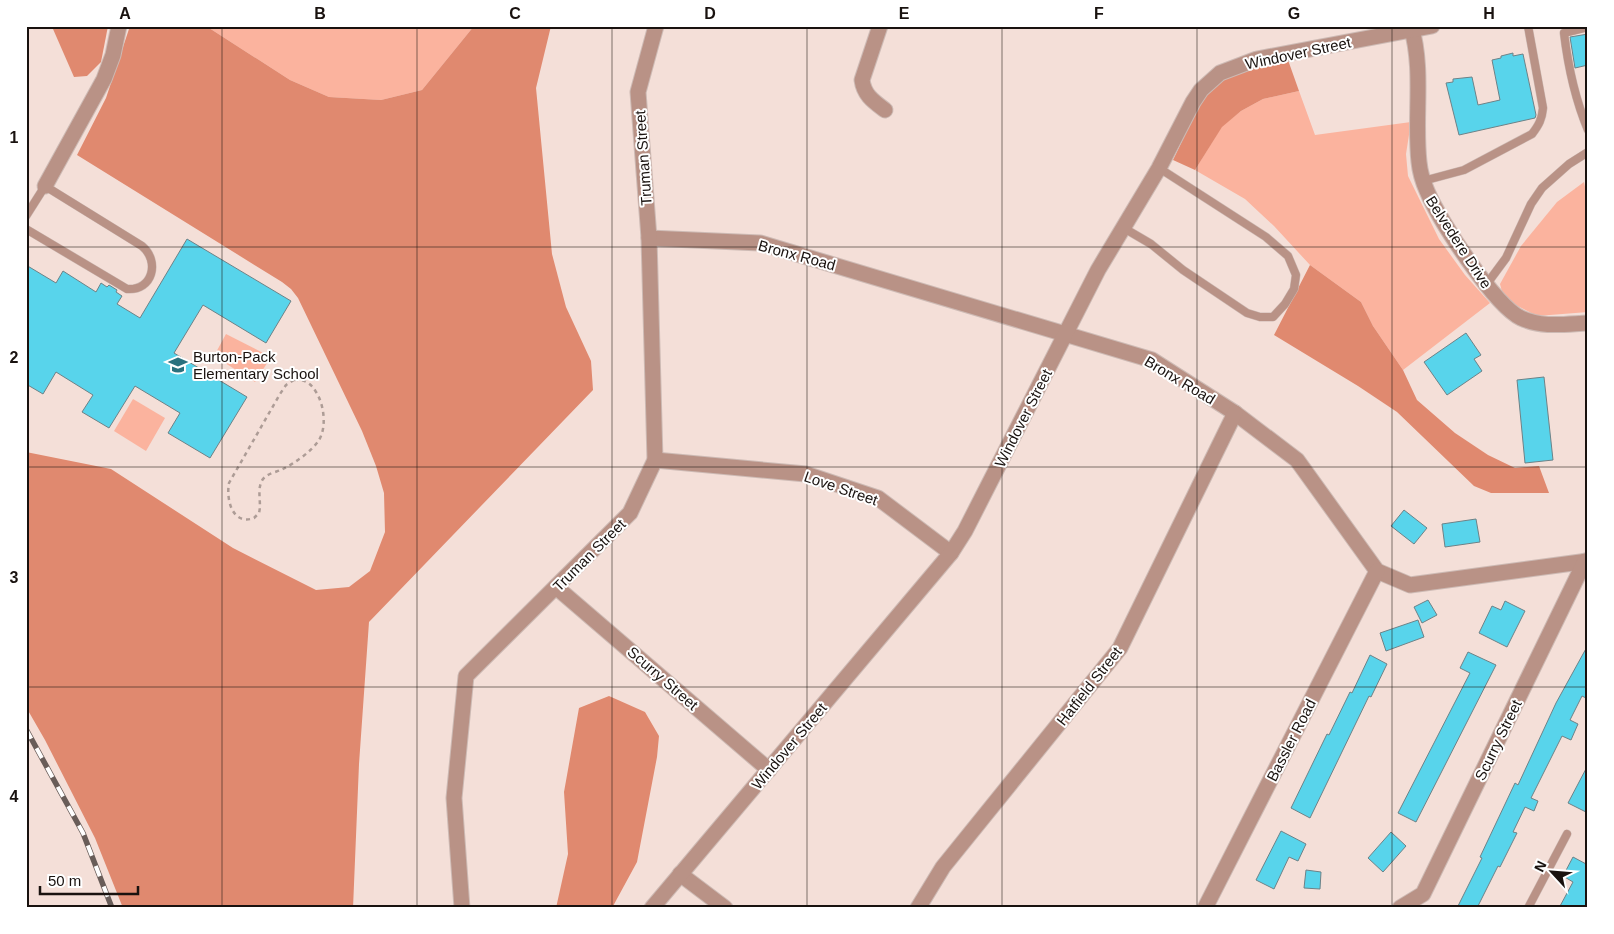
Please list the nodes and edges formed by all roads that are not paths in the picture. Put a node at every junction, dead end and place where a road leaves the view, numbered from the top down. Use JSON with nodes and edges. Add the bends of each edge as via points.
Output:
{"nodes":[{"id":1,"x":119,"y":26,"type":"edge"},
{"id":2,"x":656,"y":26,"type":"edge"},
{"id":3,"x":880,"y":26,"type":"edge"},
{"id":4,"x":1432,"y":26,"type":"edge"},
{"id":5,"x":1528,"y":26,"type":"edge"},
{"id":6,"x":1588,"y":27,"type":"edge"},
{"id":7,"x":1411,"y":28,"type":"edge"},
{"id":8,"x":885,"y":110,"type":"dead end"},
{"id":9,"x":1588,"y":130,"type":"edge"},
{"id":10,"x":1588,"y":152,"type":"edge"},
{"id":11,"x":1159,"y":168,"type":"junction"},
{"id":12,"x":1423,"y":181,"type":"junction"},
{"id":13,"x":45,"y":186,"type":"junction"},
{"id":14,"x":26,"y":216,"type":"edge"},
{"id":15,"x":1122,"y":227,"type":"junction"},
{"id":16,"x":26,"y":228,"type":"edge"},
{"id":17,"x":649,"y":238,"type":"junction"},
{"id":18,"x":1486,"y":285,"type":"junction"},
{"id":19,"x":1588,"y":323,"type":"edge"},
{"id":20,"x":1066,"y":334,"type":"junction"},
{"id":21,"x":1235,"y":414,"type":"junction"},
{"id":22,"x":655,"y":460,"type":"junction"},
{"id":23,"x":951,"y":553,"type":"junction"},
{"id":24,"x":1586,"y":561,"type":"edge"},
{"id":25,"x":1377,"y":571,"type":"junction"},
{"id":26,"x":556,"y":587,"type":"junction"},
{"id":27,"x":769,"y":770,"type":"junction"},
{"id":28,"x":1567,"y":834,"type":"dead end"},
{"id":29,"x":680,"y":874,"type":"junction"},
{"id":30,"x":462,"y":908,"type":"edge"},
{"id":31,"x":652,"y":908,"type":"edge"},
{"id":32,"x":725,"y":908,"type":"edge"},
{"id":33,"x":918,"y":908,"type":"edge"},
{"id":34,"x":1206,"y":908,"type":"edge"},
{"id":35,"x":1400,"y":908,"type":"edge"},
{"id":36,"x":1528,"y":908,"type":"edge"}],
"edges":[{"from":1,"to":13,"type":"street","via":[[104,79]]},
{"from":2,"to":17,"type":"street","name":"Truman Street","via":[[638,92]]},
{"from":3,"to":8,"type":"street","via":[[862,80],[869,98]]},
{"from":4,"to":7,"type":"street","name":"Windover Street"},
{"from":5,"to":12,"type":"lane","via":[[1543,108],[1539,125],[1532,134],[1464,170]]},
{"from":6,"to":9,"type":"lane","via":[[1564,33],[1579,108]]},
{"from":7,"to":11,"type":"street","name":"Windover Street","via":[[1257,59],[1220,73],[1193,102]]},
{"from":7,"to":12,"type":"street","name":"Belvedere Drive","via":[[1417,63],[1419,157]]},
{"from":10,"to":18,"type":"lane","via":[[1542,188],[1506,258]]},
{"from":11,"to":15,"type":"street","name":"Windover Street"},
{"from":11,"to":15,"type":"lane","via":[[1266,236],[1288,256],[1296,275],[1294,289],[1285,304],[1273,317],[1247,313]]},
{"from":12,"to":18,"type":"street","name":"Belvedere Drive","via":[[1453,237]]},
{"from":13,"to":14,"type":"lane"},
{"from":13,"to":16,"type":"lane","via":[[142,246],[151,256],[152,273],[142,286],[127,288]]},
{"from":15,"to":20,"type":"street","name":"Windover Street"},
{"from":17,"to":20,"type":"street","name":"Bronx Road","via":[[760,243]]},
{"from":17,"to":22,"type":"street","name":"Truman Street"},
{"from":18,"to":19,"type":"street","name":"Belvedere Drive","via":[[1504,306],[1520,318],[1545,325]]},
{"from":20,"to":21,"type":"street","name":"Bronx Road","via":[[1152,360]]},
{"from":20,"to":23,"type":"street","name":"Windover Street"},
{"from":21,"to":25,"type":"street","name":"Bronx Road","via":[[1297,460]]},
{"from":21,"to":33,"type":"street","name":"Hatfield Street","via":[[1120,648],[943,867]]},
{"from":22,"to":23,"type":"street","name":"Love Street","via":[[806,474],[878,498]]},
{"from":22,"to":26,"type":"street","name":"Truman Street","via":[[630,514]]},
{"from":23,"to":27,"type":"street","name":"Windover Street"},
{"from":24,"to":25,"type":"street","name":"Bronx Road","via":[[1410,586]]},
{"from":24,"to":35,"type":"street","name":"Scurry Street","via":[[1423,894]]},
{"from":25,"to":34,"type":"street","name":"Bassler Road"},
{"from":26,"to":27,"type":"street","name":"Scurry Street"},
{"from":26,"to":30,"type":"street","name":"Truman Street","via":[[466,676],[454,798]]},
{"from":27,"to":29,"type":"street","name":"Windover Street"},
{"from":28,"to":36,"type":"lane"},
{"from":29,"to":31,"type":"street","name":"Windover Street"},
{"from":29,"to":32,"type":"street"}]}
